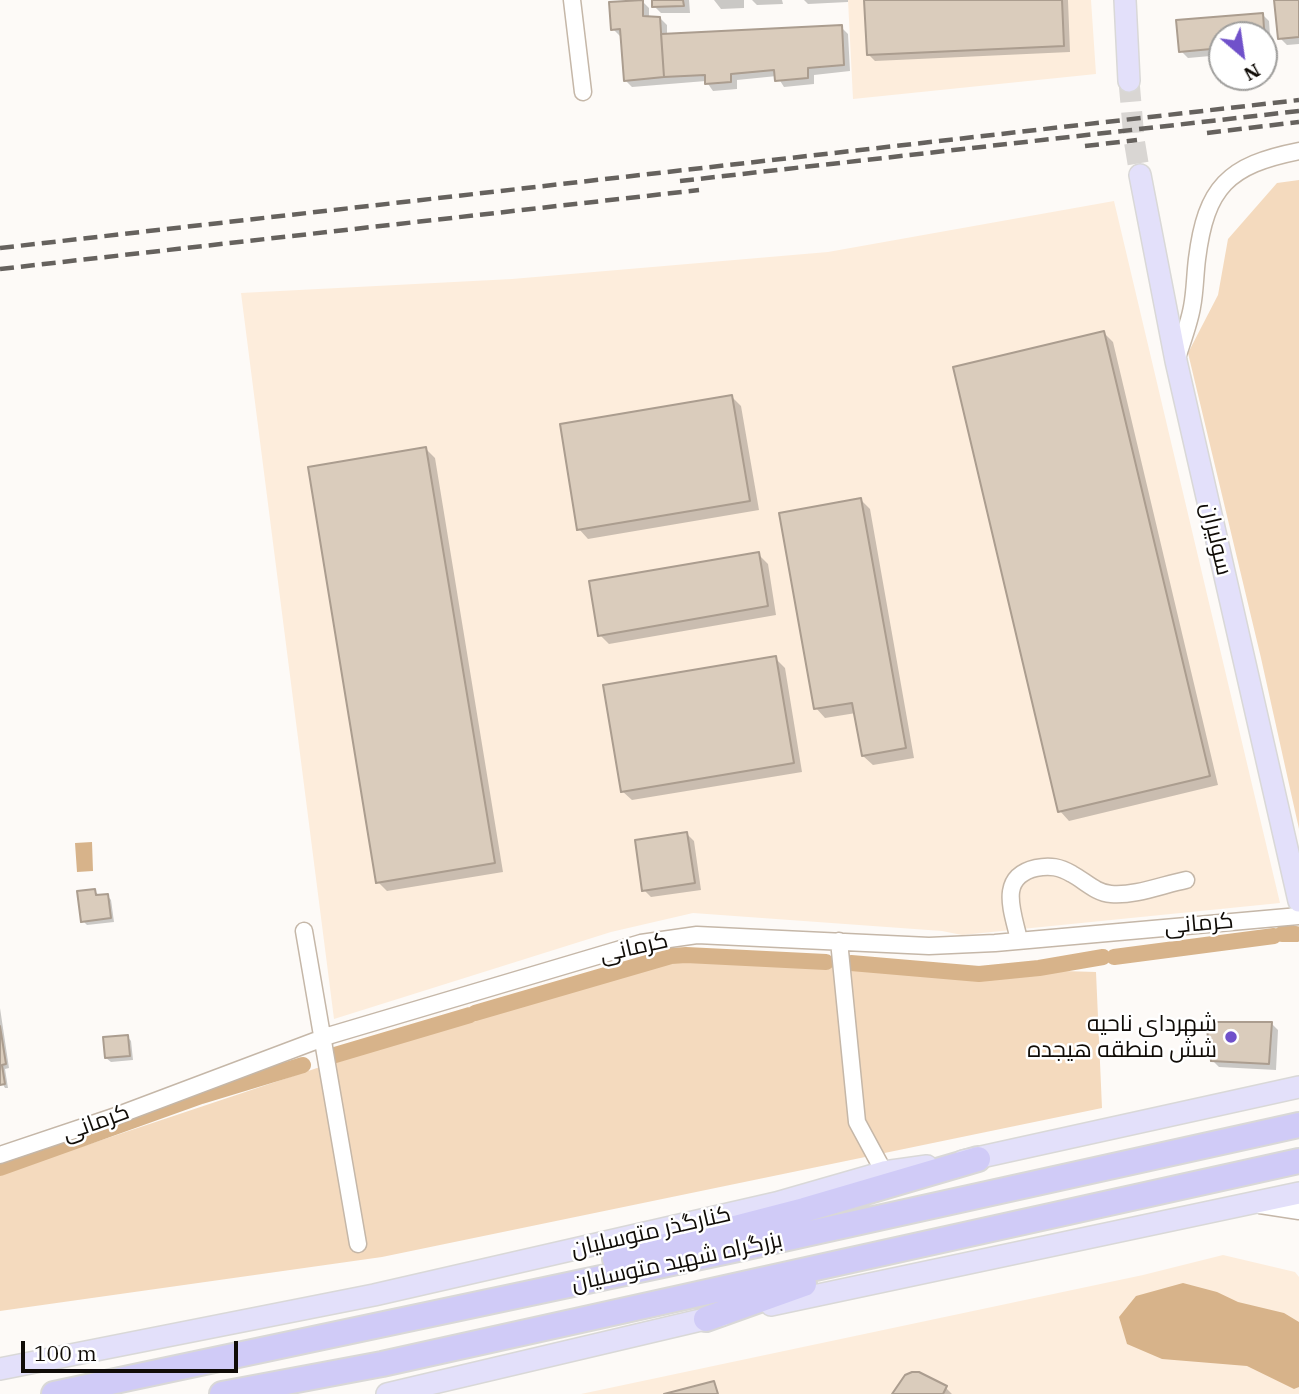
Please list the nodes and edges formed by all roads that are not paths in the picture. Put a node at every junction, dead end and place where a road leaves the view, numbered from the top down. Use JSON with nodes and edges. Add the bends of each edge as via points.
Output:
{"nodes":[{"id":1,"x":572,"y":0,"type":"edge"},
{"id":2,"x":1125,"y":0,"type":"edge"},
{"id":3,"x":1129,"y":81,"type":"tunnel mouth"},
{"id":4,"x":583,"y":92,"type":"dead end"},
{"id":5,"x":1299,"y":151,"type":"edge"},
{"id":6,"x":1140,"y":175,"type":"tunnel mouth"},
{"id":7,"x":1176,"y":361,"type":"junction"},
{"id":8,"x":1186,"y":880,"type":"dead end"},
{"id":9,"x":1299,"y":901,"type":"edge"},
{"id":10,"x":1299,"y":916,"type":"edge"},
{"id":11,"x":304,"y":931,"type":"dead end"},
{"id":12,"x":1019,"y":940,"type":"junction"},
{"id":13,"x":839,"y":942,"type":"junction"},
{"id":14,"x":322,"y":1039,"type":"junction"},
{"id":15,"x":1299,"y":1087,"type":"edge"},
{"id":16,"x":1299,"y":1125,"type":"edge"},
{"id":17,"x":0,"y":1154,"type":"edge"},
{"id":18,"x":978,"y":1159,"type":"junction"},
{"id":19,"x":1299,"y":1161,"type":"edge"},
{"id":20,"x":884,"y":1172,"type":"junction"},
{"id":21,"x":1299,"y":1193,"type":"edge"},
{"id":22,"x":1250,"y":1204,"type":"junction"},
{"id":23,"x":1299,"y":1211,"type":"edge"},
{"id":24,"x":358,"y":1244,"type":"dead end"},
{"id":25,"x":904,"y":1248,"type":"junction"},
{"id":26,"x":524,"y":1294,"type":"junction"},
{"id":27,"x":706,"y":1319,"type":"junction"},
{"id":28,"x":0,"y":1370,"type":"edge"},
{"id":29,"x":54,"y":1394,"type":"edge"},
{"id":30,"x":222,"y":1394,"type":"edge"},
{"id":31,"x":387,"y":1394,"type":"edge"}],
"edges":[{"from":1,"to":4,"type":"street"},
{"from":2,"to":3,"type":"main road"},
{"from":5,"to":7,"type":"street","via":[[1243,167],[1221,185],[1203,219],[1192,308]]},
{"from":6,"to":7,"type":"main road","name":"سولیران"},
{"from":7,"to":9,"type":"main road","name":"سولیران"},
{"from":8,"to":12,"type":"street","via":[[1109,894],[1051,865],[1028,870],[1015,878],[1010,889]]},
{"from":10,"to":12,"type":"street","name":"کرمانی"},
{"from":11,"to":14,"type":"street"},
{"from":12,"to":13,"type":"street","name":"کرمانی","via":[[929,946]]},
{"from":13,"to":14,"type":"street","name":"کرمانی","via":[[697,935],[641,943]]},
{"from":13,"to":20,"type":"street","via":[[857,1122]]},
{"from":14,"to":17,"type":"street","name":"کرمانی"},
{"from":14,"to":24,"type":"street"},
{"from":15,"to":18,"type":"main road","name":"کنارگذر متوسلیان"},
{"from":16,"to":26,"type":"highway","name":"بزرگراه شهید متوسلیان"},
{"from":18,"to":20,"type":"main road","name":"کنارگذر متوسلیان"},
{"from":18,"to":26,"type":"highway","via":[[607,1262]]},
{"from":19,"to":25,"type":"highway","name":"بزرگراه شهید متوسلیان"},
{"from":20,"to":28,"type":"main road","name":"کنارگذر متوسلیان","via":[[776,1203],[414,1286]]},
{"from":21,"to":22,"type":"main road"},
{"from":22,"to":23,"type":"street"},
{"from":22,"to":27,"type":"main road"},
{"from":25,"to":27,"type":"highway"},
{"from":25,"to":30,"type":"highway","name":"بزرگراه شهید متوسلیان","via":[[382,1364]]},
{"from":26,"to":29,"type":"highway","name":"بزرگراه شهید متوسلیان"},
{"from":27,"to":31,"type":"main road"}]}
